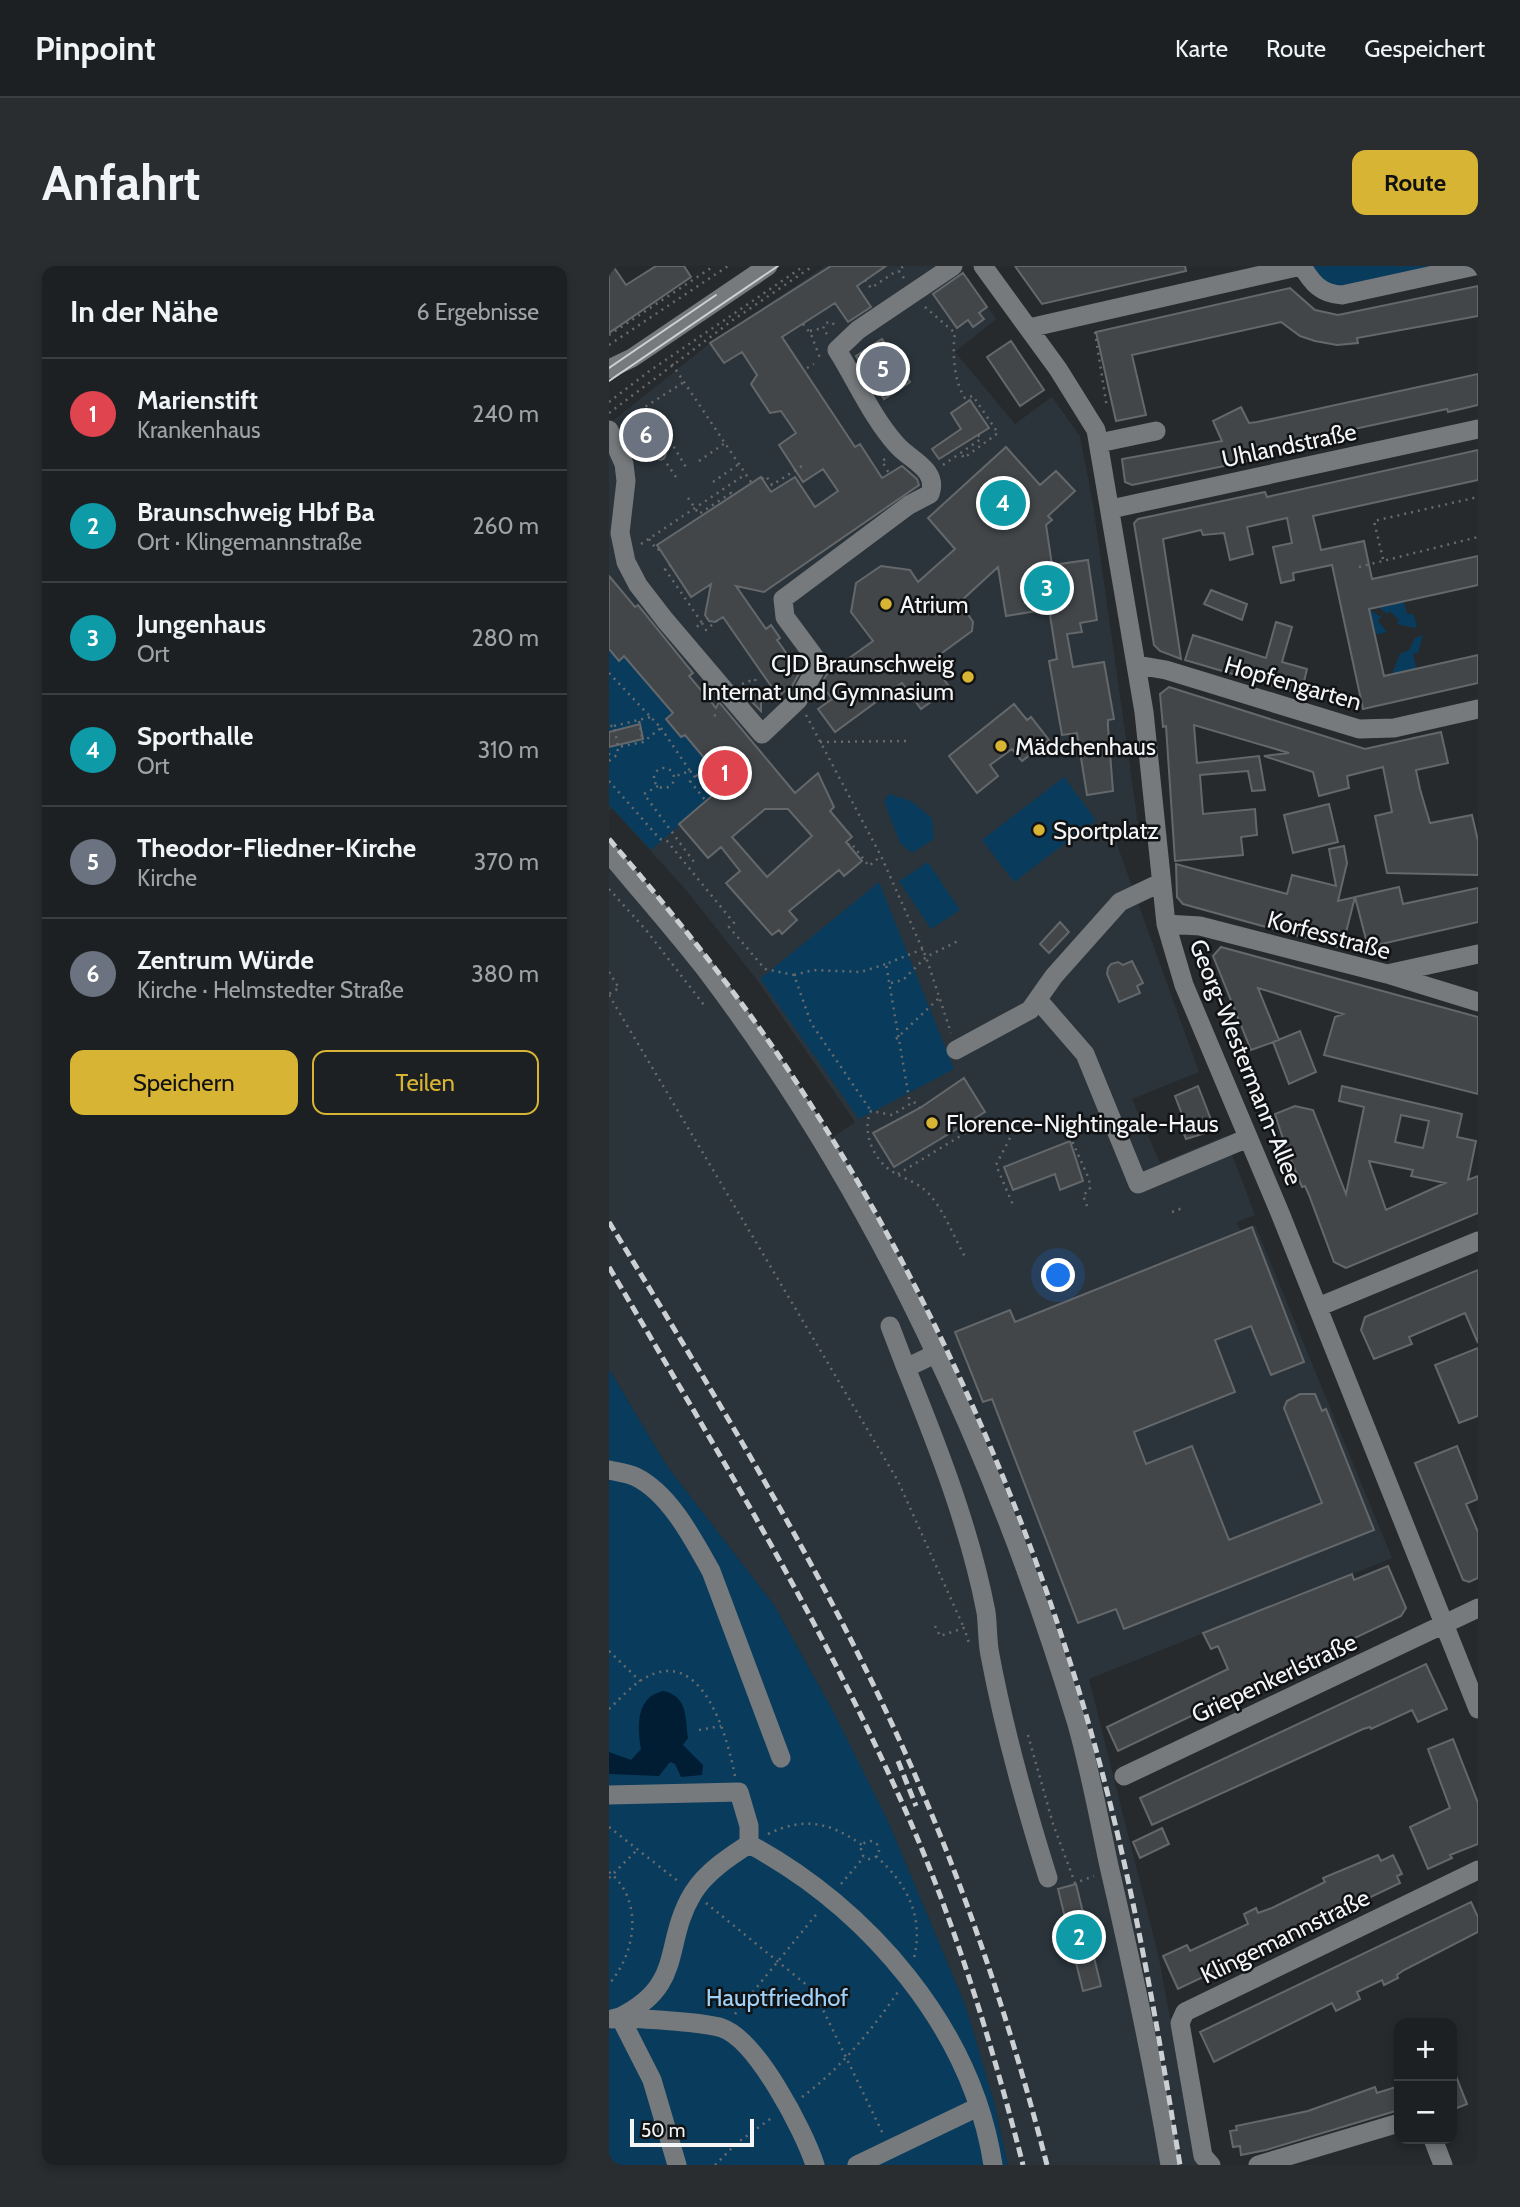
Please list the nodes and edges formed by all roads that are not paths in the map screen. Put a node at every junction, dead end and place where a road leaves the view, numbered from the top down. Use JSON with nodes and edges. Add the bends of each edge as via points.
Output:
{"nodes":[{"id":1,"x":953,"y":266,"type":"edge"},
{"id":2,"x":983,"y":266,"type":"edge"},
{"id":3,"x":1302,"y":266,"type":"edge"},
{"id":4,"x":1475,"y":266,"type":"edge"},
{"id":5,"x":775,"y":269,"type":"edge"},
{"id":6,"x":1029,"y":328,"type":"junction"},
{"id":7,"x":632,"y":358,"type":"junction"},
{"id":8,"x":609,"y":369,"type":"edge"},
{"id":9,"x":609,"y":380,"type":"edge"},
{"id":10,"x":1478,"y":429,"type":"edge"},
{"id":11,"x":609,"y":430,"type":"edge"},
{"id":12,"x":1156,"y":431,"type":"dead end"},
{"id":13,"x":1099,"y":443,"type":"junction"},
{"id":14,"x":1111,"y":509,"type":"junction"},
{"id":15,"x":1137,"y":665,"type":"junction"},
{"id":16,"x":1478,"y":709,"type":"edge"},
{"id":17,"x":609,"y":853,"type":"edge"},
{"id":18,"x":1160,"y":883,"type":"junction"},
{"id":19,"x":1166,"y":924,"type":"junction"},
{"id":20,"x":1478,"y":954,"type":"edge"},
{"id":21,"x":1387,"y":974,"type":"junction"},
{"id":22,"x":1039,"y":1001,"type":"junction"},
{"id":23,"x":1478,"y":1002,"type":"edge"},
{"id":24,"x":956,"y":1050,"type":"road end"},
{"id":25,"x":1248,"y":1138,"type":"junction"},
{"id":26,"x":1478,"y":1241,"type":"edge"},
{"id":27,"x":1318,"y":1307,"type":"junction"},
{"id":28,"x":890,"y":1326,"type":"dead end"},
{"id":29,"x":935,"y":1354,"type":"junction"},
{"id":30,"x":906,"y":1368,"type":"junction"},
{"id":31,"x":609,"y":1470,"type":"edge"},
{"id":32,"x":1478,"y":1608,"type":"edge"},
{"id":33,"x":1444,"y":1624,"type":"junction"},
{"id":34,"x":1478,"y":1710,"type":"edge"},
{"id":35,"x":781,"y":1758,"type":"dead end"},
{"id":36,"x":1124,"y":1776,"type":"dead end"},
{"id":37,"x":609,"y":1795,"type":"edge"},
{"id":38,"x":749,"y":1844,"type":"junction"},
{"id":39,"x":1478,"y":1870,"type":"edge"},
{"id":40,"x":1048,"y":1878,"type":"dead end"},
{"id":41,"x":615,"y":2018,"type":"edge"},
{"id":42,"x":978,"y":2107,"type":"junction"},
{"id":43,"x":1394,"y":2124,"type":"edge"},
{"id":44,"x":1435,"y":2144,"type":"edge"},
{"id":45,"x":677,"y":2165,"type":"edge"},
{"id":46,"x":815,"y":2165,"type":"edge"},
{"id":47,"x":857,"y":2165,"type":"edge"},
{"id":48,"x":993,"y":2165,"type":"edge"},
{"id":49,"x":1170,"y":2165,"type":"edge"},
{"id":50,"x":1211,"y":2165,"type":"edge"},
{"id":51,"x":1258,"y":2165,"type":"edge"},
{"id":52,"x":1443,"y":2165,"type":"edge"}],
"edges":[{"from":1,"to":11,"type":"street","via":[[837,350],[898,447],[911,454],[933,486],[930,494],[783,599],[785,617],[819,663],[798,700],[762,734],[638,585],[620,533],[624,464]]},
{"from":2,"to":6,"type":"street","name":"Georg-Westermann-Allee"},
{"from":3,"to":4,"type":"street","via":[[1315,286],[1342,295]]},
{"from":3,"to":6,"type":"street"},
{"from":5,"to":7,"type":"street"},
{"from":6,"to":13,"type":"street","name":"Georg-Westermann-Allee","via":[[1087,412]]},
{"from":7,"to":8,"type":"street"},
{"from":7,"to":9,"type":"street"},
{"from":10,"to":14,"type":"street","name":"Uhlandstraße"},
{"from":12,"to":13,"type":"street"},
{"from":13,"to":14,"type":"street","name":"Georg-Westermann-Allee"},
{"from":14,"to":15,"type":"street","name":"Georg-Westermann-Allee"},
{"from":15,"to":16,"type":"street","name":"Hopfengarten","via":[[1360,729],[1394,728]]},
{"from":15,"to":18,"type":"street","name":"Georg-Westermann-Allee"},
{"from":17,"to":29,"type":"street","via":[[706,971],[776,1072],[843,1176]]},
{"from":18,"to":19,"type":"street","name":"Georg-Westermann-Allee"},
{"from":18,"to":22,"type":"street","via":[[1121,902],[1054,976]]},
{"from":19,"to":21,"type":"street","name":"Korfesstraße","via":[[1200,926]]},
{"from":19,"to":25,"type":"street","name":"Georg-Westermann-Allee","via":[[1184,985]]},
{"from":20,"to":21,"type":"street"},
{"from":21,"to":23,"type":"street","name":"Korfesstraße"},
{"from":22,"to":24,"type":"street"},
{"from":22,"to":25,"type":"street","via":[[1086,1054],[1138,1185]]},
{"from":25,"to":27,"type":"street","name":"Georg-Westermann-Allee"},
{"from":26,"to":27,"type":"street"},
{"from":27,"to":33,"type":"street","name":"Georg-Westermann-Allee"},
{"from":28,"to":30,"type":"street"},
{"from":29,"to":30,"type":"street"},
{"from":29,"to":49,"type":"street","via":[[1008,1524],[1078,1727],[1135,1973]]},
{"from":30,"to":40,"type":"street","via":[[967,1537],[986,1613],[989,1654],[1024,1801]]},
{"from":31,"to":35,"type":"street","via":[[635,1477],[655,1491],[695,1542],[711,1571]]},
{"from":32,"to":33,"type":"street","name":"Griepenkerlstraße"},
{"from":33,"to":34,"type":"street","name":"Georg-Westermann-Allee"},
{"from":33,"to":36,"type":"street","name":"Griepenkerlstraße"},
{"from":37,"to":38,"type":"street","via":[[739,1792]]},
{"from":38,"to":41,"type":"street","via":[[693,1893],[672,1960],[657,1990],[642,2006]]},
{"from":38,"to":42,"type":"street","via":[[787,1864],[882,1946],[908,1978],[963,2067]]},
{"from":39,"to":50,"type":"street","name":"Klingemannstraße","via":[[1185,2012],[1180,2023],[1203,2156]]},
{"from":41,"to":45,"type":"street","via":[[652,2080]]},
{"from":41,"to":46,"type":"street","via":[[724,2028],[752,2055],[789,2106]]},
{"from":42,"to":47,"type":"street"},
{"from":42,"to":48,"type":"street"},
{"from":43,"to":51,"type":"street"},
{"from":44,"to":52,"type":"street"}]}
